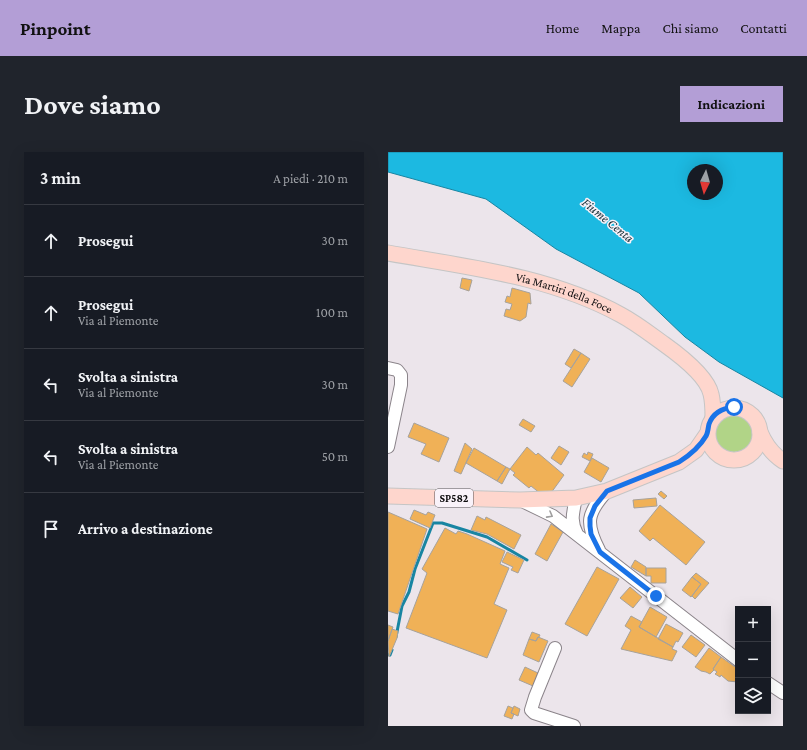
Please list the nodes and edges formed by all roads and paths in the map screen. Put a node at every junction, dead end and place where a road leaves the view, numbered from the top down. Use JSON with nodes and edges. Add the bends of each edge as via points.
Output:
{"nodes":[{"id":1,"x":388,"y":253,"type":"edge"},
{"id":2,"x":388,"y":368,"type":"edge"},
{"id":3,"x":711,"y":392,"type":"junction"},
{"id":4,"x":737,"y":408,"type":"junction"},
{"id":5,"x":713,"y":418,"type":"junction"},
{"id":6,"x":760,"y":432,"type":"junction"},
{"id":7,"x":707,"y":434,"type":"junction"},
{"id":8,"x":388,"y":447,"type":"edge"},
{"id":9,"x":718,"y":455,"type":"junction"},
{"id":10,"x":749,"y":455,"type":"junction"},
{"id":11,"x":687,"y":457,"type":"junction"},
{"id":12,"x":779,"y":459,"type":"edge"},
{"id":13,"x":607,"y":491,"type":"junction"},
{"id":14,"x":388,"y":496,"type":"edge"},
{"id":15,"x":576,"y":498,"type":"junction"},
{"id":16,"x":520,"y":500,"type":"junction"},
{"id":17,"x":577,"y":534,"type":"junction"},
{"id":18,"x":600,"y":552,"type":"junction"},
{"id":19,"x":555,"y":648,"type":"dead end"},
{"id":20,"x":735,"y":658,"type":"edge"},
{"id":21,"x":771,"y":685,"type":"edge"},
{"id":22,"x":783,"y":693,"type":"edge"},
{"id":23,"x":574,"y":726,"type":"edge"}],
"edges":[{"from":1,"to":3,"type":"main road","name":"Via Martiri della Foce","via":[[524,278],[599,304],[622,315],[679,355],[694,369]]},
{"from":2,"to":8,"type":"street","via":[[397,370],[401,375],[401,385]]},
{"from":3,"to":4,"type":"main road","name":"Via Martiri della Foce"},
{"from":3,"to":5,"type":"main road","name":"Via Martiri della Foce"},
{"from":4,"to":5,"type":"main road","via":[[722,410]]},
{"from":4,"to":6,"type":"main road","via":[[746,410],[753,416]]},
{"from":5,"to":7,"type":"main road"},
{"from":6,"to":10,"type":"main road","via":[[760,440]]},
{"from":6,"to":12,"type":"main road","via":[[764,443]]},
{"from":7,"to":9,"type":"main road","via":[[711,446]]},
{"from":7,"to":11,"type":"main road","number":"SP582","via":[[696,450]]},
{"from":9,"to":10,"type":"main road","via":[[732,460]]},
{"from":9,"to":11,"type":"main road","number":"SP582"},
{"from":10,"to":12,"type":"main road","via":[[760,454]]},
{"from":11,"to":13,"type":"main road","number":"SP582"},
{"from":13,"to":15,"type":"main road","number":"SP582"},
{"from":13,"to":18,"type":"street","via":[[595,506],[590,518],[591,534]]},
{"from":14,"to":16,"type":"main road","number":"SP582"},
{"from":15,"to":16,"type":"main road","number":"SP582"},
{"from":15,"to":17,"type":"street","via":[[572,526]]},
{"from":16,"to":17,"type":"street","one_way":true,"via":[[553,516]]},
{"from":17,"to":18,"type":"street"},
{"from":18,"to":20,"type":"street"},
{"from":19,"to":23,"type":"street","via":[[531,710]]},
{"from":21,"to":22,"type":"street"}]}
